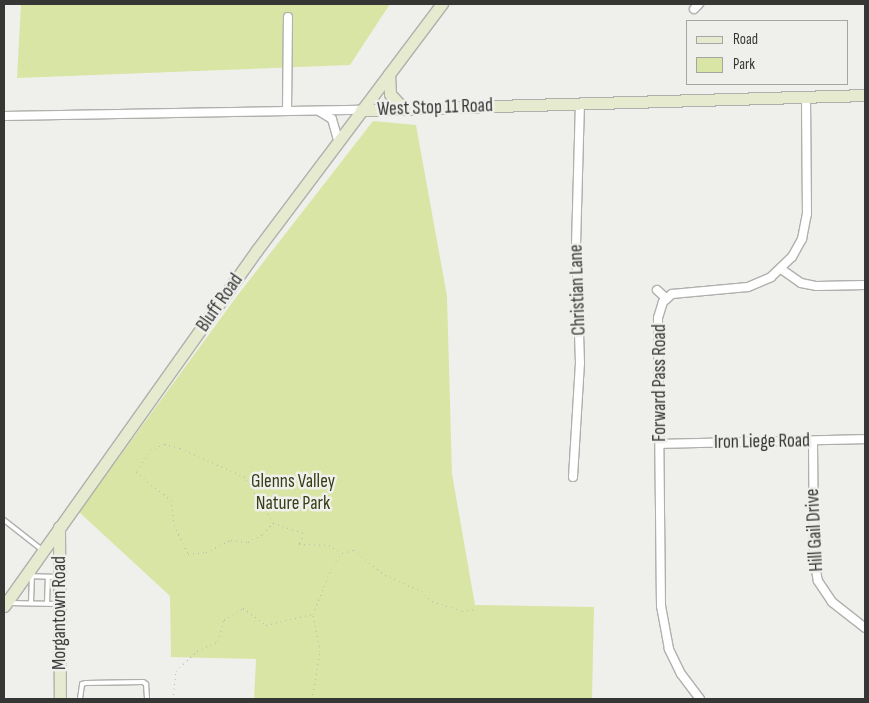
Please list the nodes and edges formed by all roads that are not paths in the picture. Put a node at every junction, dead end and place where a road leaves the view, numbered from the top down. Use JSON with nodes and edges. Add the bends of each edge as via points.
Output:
{"nodes":[{"id":1,"x":442,"y":4,"type":"edge"},
{"id":2,"x":288,"y":17,"type":"dead end"},
{"id":3,"x":389,"y":74,"type":"junction"},
{"id":4,"x":865,"y":95,"type":"edge"},
{"id":5,"x":806,"y":97,"type":"junction"},
{"id":6,"x":580,"y":104,"type":"junction"},
{"id":7,"x":403,"y":108,"type":"junction"},
{"id":8,"x":361,"y":110,"type":"junction"},
{"id":9,"x":287,"y":111,"type":"junction"},
{"id":10,"x":319,"y":111,"type":"junction"},
{"id":11,"x":4,"y":116,"type":"edge"},
{"id":12,"x":338,"y":140,"type":"junction"},
{"id":13,"x":781,"y":269,"type":"junction"},
{"id":14,"x":865,"y":286,"type":"edge"},
{"id":15,"x":657,"y":290,"type":"dead end"},
{"id":16,"x":667,"y":299,"type":"junction"},
{"id":17,"x":865,"y":439,"type":"edge"},
{"id":18,"x":813,"y":441,"type":"junction"},
{"id":19,"x":660,"y":444,"type":"junction"},
{"id":20,"x":573,"y":477,"type":"dead end"},
{"id":21,"x":4,"y":520,"type":"edge"},
{"id":22,"x":59,"y":527,"type":"junction"},
{"id":23,"x":43,"y":550,"type":"junction"},
{"id":24,"x":28,"y":576,"type":"junction"},
{"id":25,"x":54,"y":577,"type":"junction"},
{"id":26,"x":31,"y":603,"type":"junction"},
{"id":27,"x":47,"y":603,"type":"junction"},
{"id":28,"x":5,"y":604,"type":"edge"},
{"id":29,"x":60,"y":604,"type":"junction"},
{"id":30,"x":865,"y":628,"type":"edge"},
{"id":31,"x":147,"y":698,"type":"edge"},
{"id":32,"x":60,"y":699,"type":"edge"},
{"id":33,"x":80,"y":699,"type":"edge"},
{"id":34,"x":700,"y":699,"type":"edge"}],
"edges":[{"from":1,"to":3,"type":"main road","name":"Bluff Road"},
{"from":2,"to":9,"type":"street"},
{"from":3,"to":7,"type":"main road","via":[[390,94]]},
{"from":3,"to":8,"type":"main road","name":"Bluff Road"},
{"from":4,"to":5,"type":"main road","name":"West Stop 11 Road"},
{"from":5,"to":6,"type":"main road","name":"West Stop 11 Road"},
{"from":5,"to":13,"type":"street","name":"Forward Pass Road","via":[[807,214],[802,239]]},
{"from":6,"to":7,"type":"main road","name":"West Stop 11 Road"},
{"from":6,"to":20,"type":"street","name":"Christian Lane","via":[[576,245],[580,363]]},
{"from":7,"to":8,"type":"main road","name":"West Stop 11 Road"},
{"from":8,"to":10,"type":"street","name":"West Stop 11 Road"},
{"from":8,"to":12,"type":"main road","name":"Bluff Road"},
{"from":9,"to":10,"type":"street","name":"West Stop 11 Road"},
{"from":9,"to":11,"type":"street","name":"West Stop 11 Road"},
{"from":10,"to":12,"type":"street","via":[[332,119]]},
{"from":12,"to":22,"type":"main road","name":"Bluff Road"},
{"from":13,"to":14,"type":"street","via":[[801,283]]},
{"from":13,"to":16,"type":"street","name":"Forward Pass Road","via":[[748,287],[680,291]]},
{"from":15,"to":16,"type":"street"},
{"from":16,"to":19,"type":"street","name":"Forward Pass Road","via":[[658,318]]},
{"from":17,"to":18,"type":"street","name":"Iron Liege Road"},
{"from":18,"to":19,"type":"street","name":"Iron Liege Road"},
{"from":18,"to":30,"type":"street","name":"Hill Gail Drive","via":[[814,559],[818,581],[832,602]]},
{"from":19,"to":34,"type":"street","name":"Forward Pass Road","via":[[664,630],[681,674]]},
{"from":21,"to":23,"type":"lane"},
{"from":22,"to":23,"type":"main road","name":"Bluff Road"},
{"from":22,"to":25,"type":"main road","name":"Morgantown Road"},
{"from":23,"to":24,"type":"main road","name":"Bluff Road"},
{"from":24,"to":25,"type":"lane"},
{"from":24,"to":26,"type":"lane","via":[[34,589]]},
{"from":24,"to":28,"type":"main road","name":"Bluff Road"},
{"from":25,"to":27,"type":"lane","via":[[46,590]]},
{"from":25,"to":29,"type":"main road","name":"Morgantown Road"},
{"from":26,"to":27,"type":"lane"},
{"from":26,"to":28,"type":"lane"},
{"from":27,"to":29,"type":"lane"},
{"from":29,"to":32,"type":"main road","name":"Morgantown Road"},
{"from":31,"to":33,"type":"lane","via":[[146,684],[125,682],[82,684]]}]}
